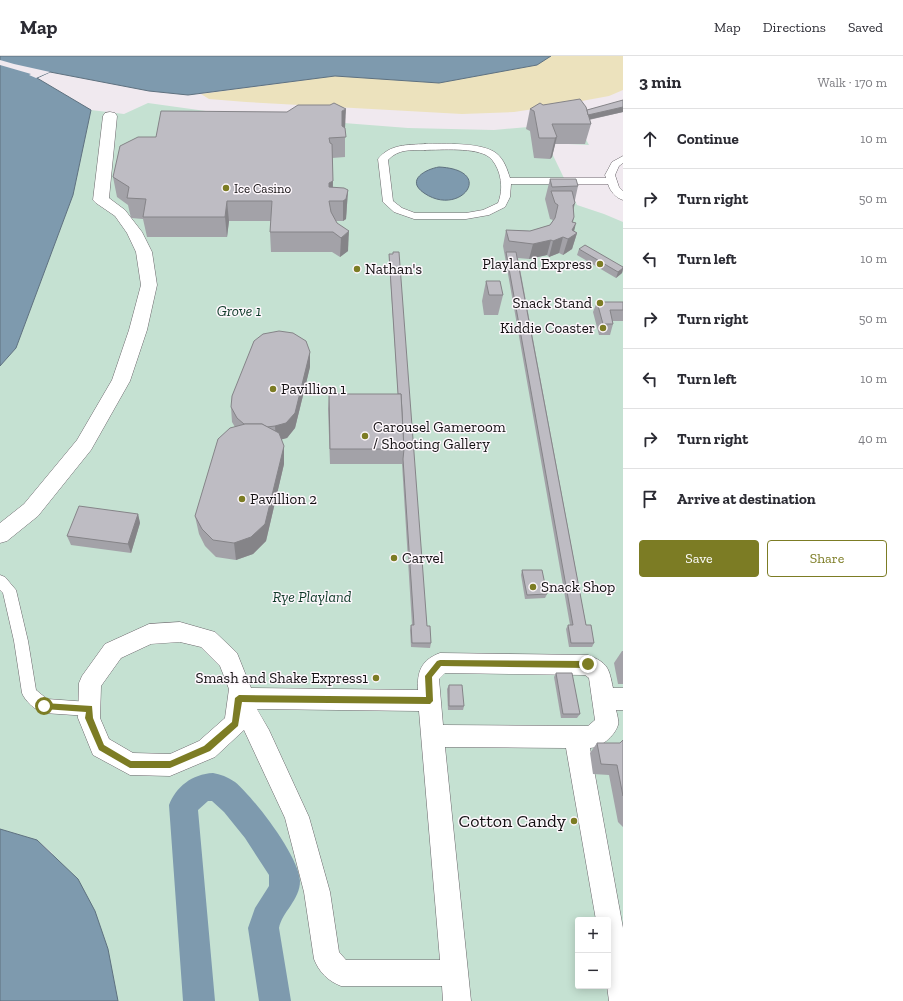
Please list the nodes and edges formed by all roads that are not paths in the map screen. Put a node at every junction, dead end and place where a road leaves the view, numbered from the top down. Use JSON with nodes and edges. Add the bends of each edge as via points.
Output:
{"nodes":[{"id":1,"x":110,"y":116,"type":"dead end"},
{"id":2,"x":623,"y":159,"type":"edge"},
{"id":3,"x":506,"y":181,"type":"junction"},
{"id":4,"x":612,"y":181,"type":"junction"},
{"id":5,"x":623,"y":197,"type":"edge"},
{"id":6,"x":0,"y":535,"type":"edge"},
{"id":7,"x":0,"y":581,"type":"edge"},
{"id":8,"x":239,"y":698,"type":"junction"},
{"id":9,"x":613,"y":699,"type":"edge"},
{"id":10,"x":430,"y":701,"type":"junction"},
{"id":11,"x":89,"y":709,"type":"junction"},
{"id":12,"x":432,"y":736,"type":"junction"},
{"id":13,"x":576,"y":737,"type":"junction"},
{"id":14,"x":454,"y":973,"type":"junction"},
{"id":15,"x":457,"y":1001,"type":"edge"},
{"id":16,"x":623,"y":1001,"type":"edge"}],
"edges":[{"from":1,"to":6,"type":"street","via":[[101,200],[120,213],[134,232],[144,252],[150,285],[121,381],[84,445],[31,510]]},
{"from":2,"to":4,"type":"lane","via":[[615,164],[610,175]]},
{"from":3,"to":3,"type":"lane","via":[[502,205],[485,213],[466,216],[414,216],[398,210],[388,202],[383,159],[392,151],[410,147],[478,149],[491,153],[500,162]]},
{"from":3,"to":4,"type":"lane"},
{"from":4,"to":5,"type":"lane","via":[[614,188]]},
{"from":7,"to":11,"type":"lane","via":[[9,590],[21,641],[29,693],[44,706]]},
{"from":8,"to":10,"type":"street"},
{"from":8,"to":11,"type":"street","via":[[236,723],[207,749],[170,765],[130,764],[101,747],[89,718]]},
{"from":8,"to":11,"type":"street","via":[[240,690],[229,660],[206,639],[180,632],[149,634],[113,651],[90,683]]},
{"from":8,"to":14,"type":"street","via":[[261,738],[297,817],[317,892],[327,959],[341,973]]},
{"from":9,"to":10,"type":"street","via":[[599,672],[588,664],[440,663],[428,676]]},
{"from":9,"to":13,"type":"street","via":[[607,724],[593,737]]},
{"from":10,"to":12,"type":"street"},
{"from":12,"to":13,"type":"street"},
{"from":12,"to":14,"type":"street"},
{"from":13,"to":16,"type":"street"},
{"from":14,"to":15,"type":"street"}]}
